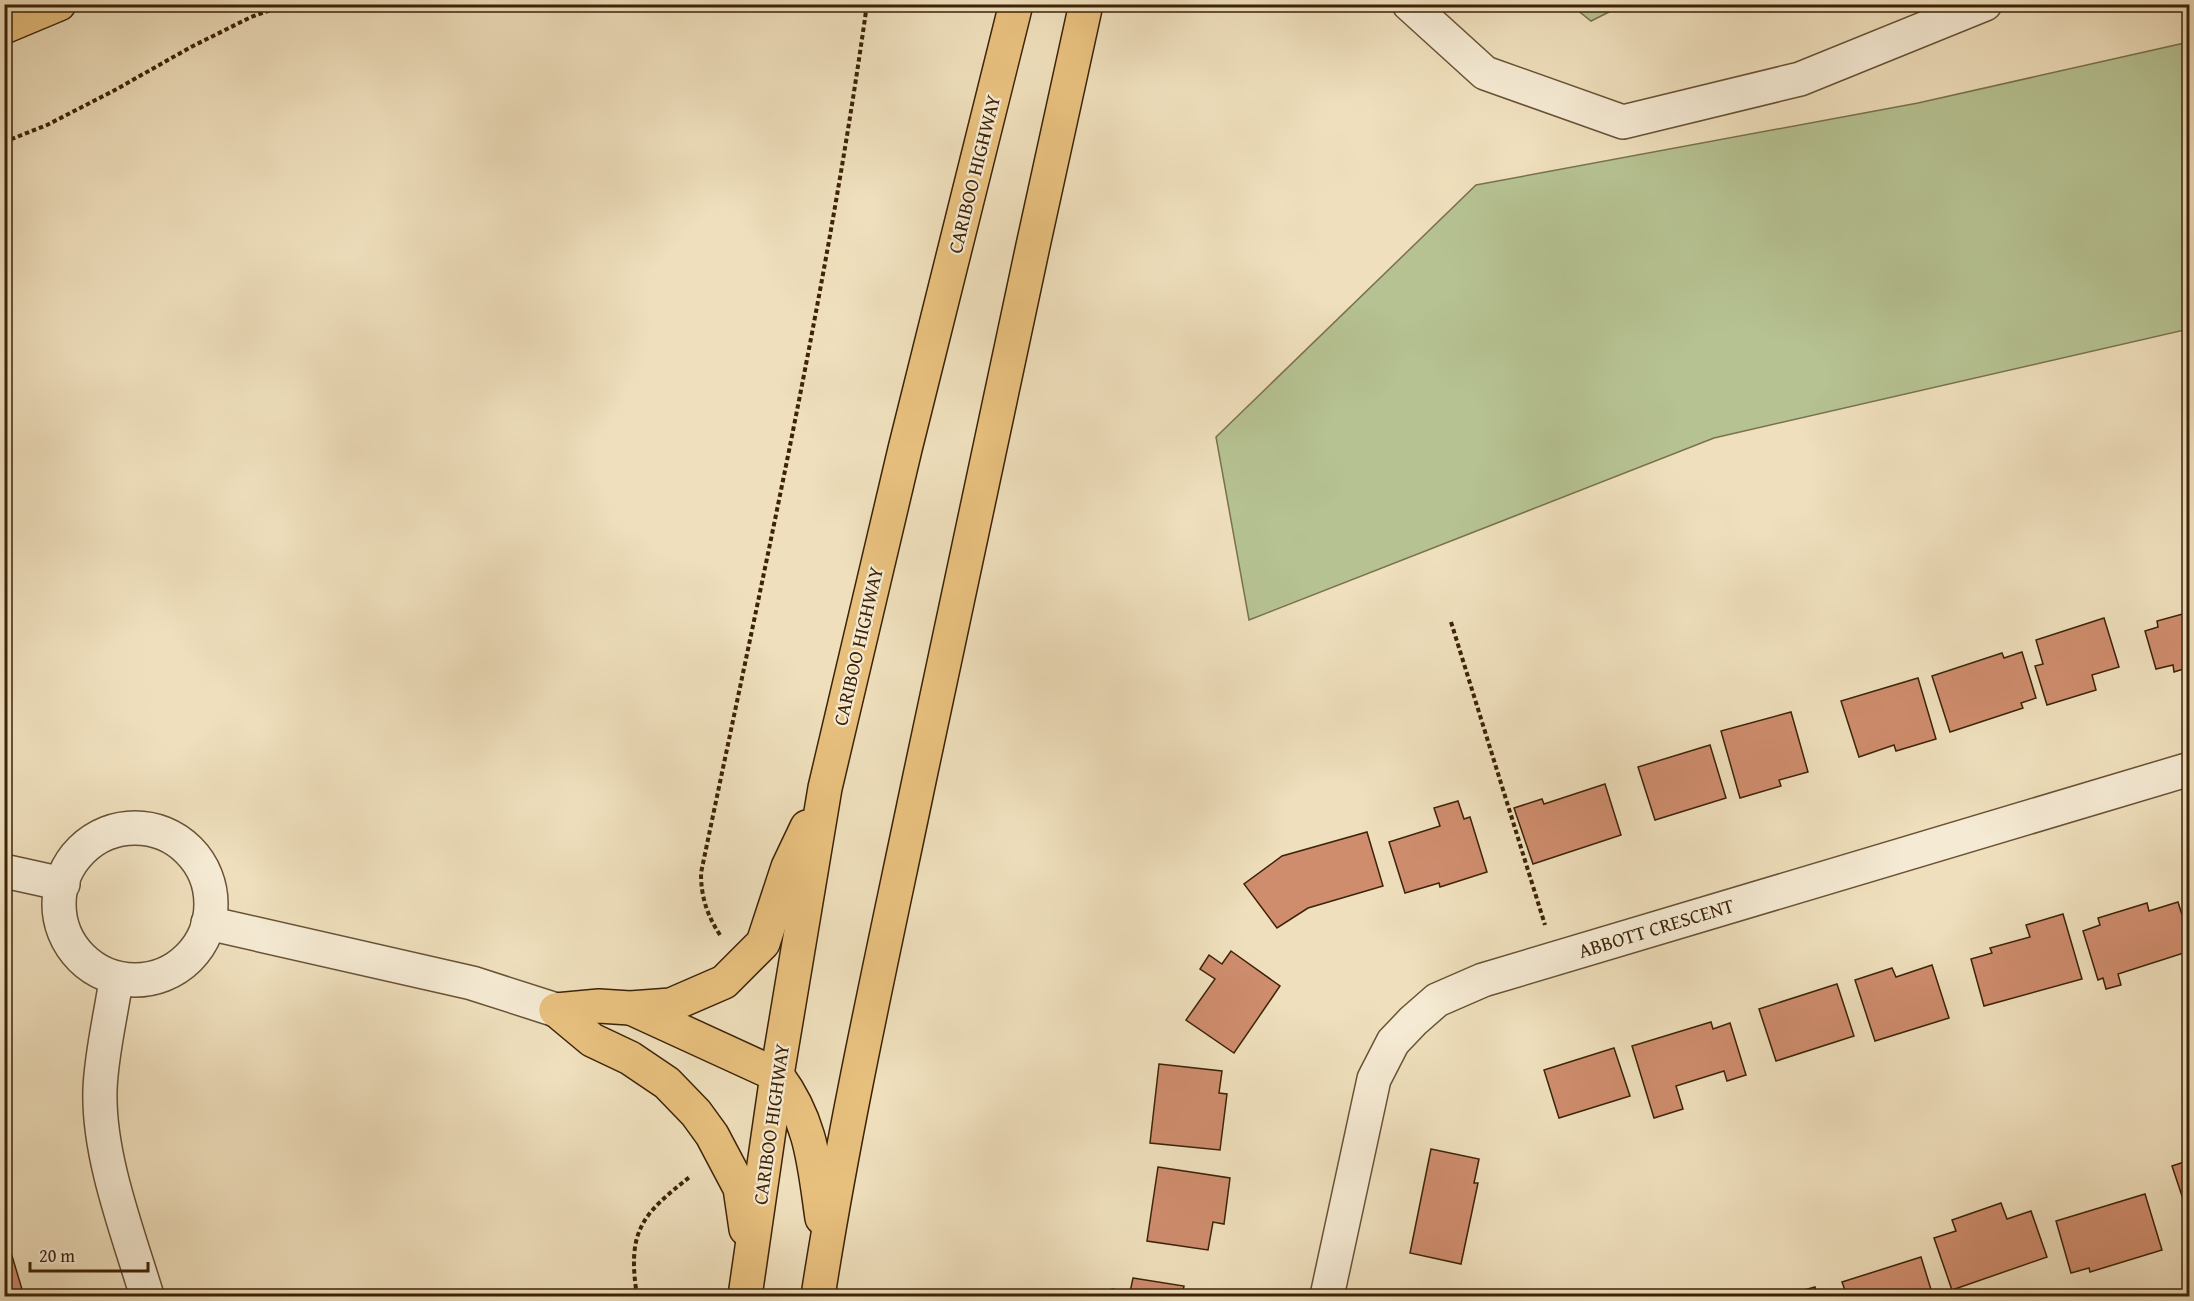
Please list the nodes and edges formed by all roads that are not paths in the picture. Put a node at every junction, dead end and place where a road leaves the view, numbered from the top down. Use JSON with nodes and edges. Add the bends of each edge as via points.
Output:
{"nodes":[{"id":1,"x":59,"y":4,"type":"edge"},
{"id":2,"x":1016,"y":4,"type":"edge"},
{"id":3,"x":1086,"y":4,"type":"edge"},
{"id":4,"x":1409,"y":4,"type":"edge"},
{"id":5,"x":1985,"y":4,"type":"edge"},
{"id":6,"x":4,"y":27,"type":"edge"},
{"id":7,"x":2190,"y":769,"type":"edge"},
{"id":8,"x":825,"y":789,"type":"junction"},
{"id":9,"x":4,"y":871,"type":"edge"},
{"id":10,"x":63,"y":884,"type":"junction"},
{"id":11,"x":208,"y":924,"type":"junction"},
{"id":12,"x":116,"y":980,"type":"junction"},
{"id":13,"x":630,"y":1008,"type":"junction"},
{"id":14,"x":556,"y":1010,"type":"junction"},
{"id":15,"x":777,"y":1075,"type":"junction"},
{"id":16,"x":826,"y":1244,"type":"junction"},
{"id":17,"x":750,"y":1261,"type":"junction"},
{"id":18,"x":147,"y":1296,"type":"edge"},
{"id":19,"x":745,"y":1296,"type":"edge"},
{"id":20,"x":818,"y":1296,"type":"edge"},
{"id":21,"x":1328,"y":1296,"type":"edge"}],
"edges":[{"from":1,"to":6,"type":"highway"},
{"from":2,"to":8,"type":"highway","name":"CARIBOO HIGHWAY"},
{"from":3,"to":16,"type":"highway","via":[[1003,378]]},
{"from":4,"to":5,"type":"street","via":[[1485,74],[1623,122],[1800,79]]},
{"from":7,"to":21,"type":"street","name":"ABBOTT CRESCENT","via":[[1483,980],[1437,1000],[1393,1042],[1374,1079]]},
{"from":8,"to":13,"type":"highway","via":[[788,867],[763,943],[724,982],[671,1005]]},
{"from":8,"to":15,"type":"highway","name":"CARIBOO HIGHWAY"},
{"from":9,"to":10,"type":"street"},
{"from":10,"to":11,"type":"street","via":[[67,869],[81,850],[101,836],[147,828],[169,835],[201,865],[210,886],[212,909]]},
{"from":10,"to":12,"type":"street","via":[[60,916],[68,938],[82,958]]},
{"from":11,"to":12,"type":"street","via":[[194,953],[174,970],[150,979]]},
{"from":11,"to":14,"type":"street","via":[[472,983]]},
{"from":12,"to":18,"type":"street","via":[[100,1089],[102,1127],[110,1171]]},
{"from":13,"to":14,"type":"highway"},
{"from":13,"to":15,"type":"highway"},
{"from":14,"to":17,"type":"highway","via":[[592,1040],[630,1058],[667,1083],[696,1113],[740,1188]]},
{"from":15,"to":16,"type":"highway","via":[[790,1093],[811,1144]]},
{"from":15,"to":17,"type":"highway","name":"CARIBOO HIGHWAY"},
{"from":16,"to":20,"type":"highway"},
{"from":17,"to":19,"type":"highway","name":"CARIBOO HIGHWAY"}]}
